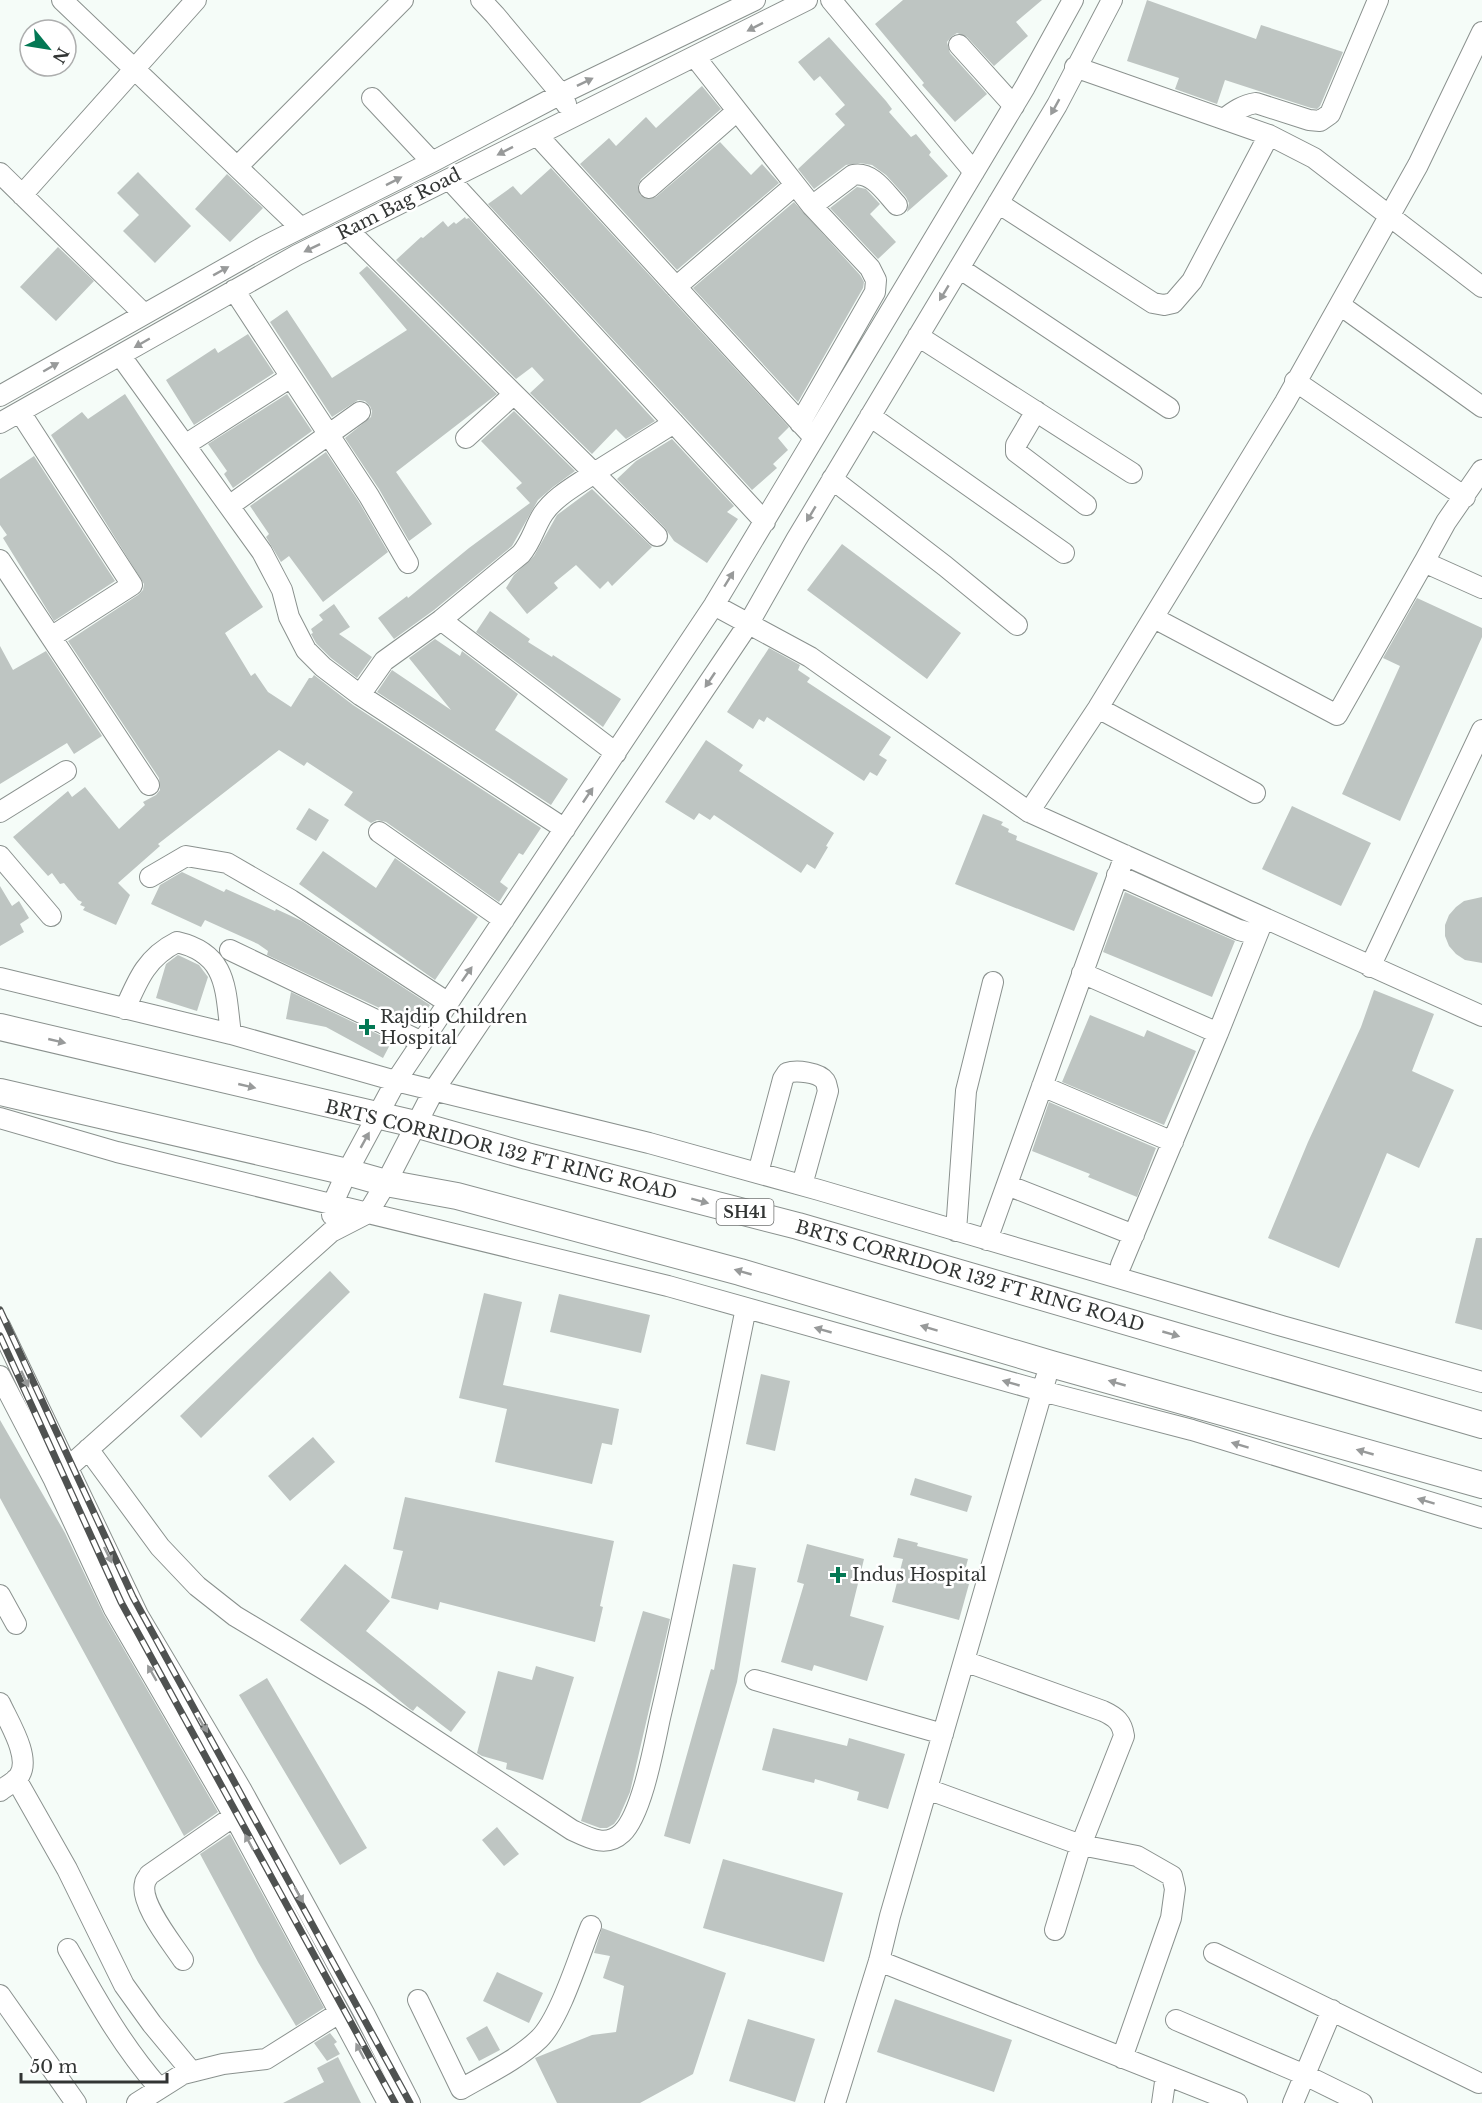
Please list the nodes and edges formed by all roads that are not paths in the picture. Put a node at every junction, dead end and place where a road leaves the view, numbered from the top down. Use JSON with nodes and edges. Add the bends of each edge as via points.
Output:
{"nodes":[{"id":1,"x":62,"y":0,"type":"edge"},
{"id":2,"x":196,"y":0,"type":"edge"},
{"id":3,"x":403,"y":0,"type":"edge"},
{"id":4,"x":481,"y":0,"type":"edge"},
{"id":5,"x":754,"y":0,"type":"edge"},
{"id":6,"x":807,"y":0,"type":"edge"},
{"id":7,"x":831,"y":0,"type":"edge"},
{"id":8,"x":1073,"y":0,"type":"edge"},
{"id":9,"x":1112,"y":0,"type":"edge"},
{"id":10,"x":1378,"y":0,"type":"edge"},
{"id":11,"x":502,"y":7,"type":"edge"},
{"id":12,"x":1482,"y":32,"type":"edge"},
{"id":13,"x":959,"y":45,"type":"dead end"},
{"id":14,"x":695,"y":57,"type":"junction"},
{"id":15,"x":1075,"y":67,"type":"junction"},
{"id":16,"x":135,"y":69,"type":"junction"},
{"id":17,"x":561,"y":94,"type":"junction"},
{"id":18,"x":372,"y":98,"type":"dead end"},
{"id":19,"x":1014,"y":105,"type":"junction"},
{"id":20,"x":737,"y":111,"type":"junction"},
{"id":21,"x":571,"y":118,"type":"junction"},
{"id":22,"x":1224,"y":119,"type":"junction"},
{"id":23,"x":537,"y":135,"type":"junction"},
{"id":24,"x":1269,"y":135,"type":"junction"},
{"id":25,"x":432,"y":162,"type":"junction"},
{"id":26,"x":237,"y":167,"type":"junction"},
{"id":27,"x":974,"y":172,"type":"junction"},
{"id":28,"x":0,"y":173,"type":"edge"},
{"id":29,"x":449,"y":179,"type":"junction"},
{"id":30,"x":795,"y":184,"type":"junction"},
{"id":31,"x":650,"y":188,"type":"dead end"},
{"id":32,"x":22,"y":195,"type":"junction"},
{"id":33,"x":998,"y":203,"type":"junction"},
{"id":34,"x":897,"y":205,"type":"dead end"},
{"id":35,"x":812,"y":206,"type":"junction"},
{"id":36,"x":1389,"y":216,"type":"junction"},
{"id":37,"x":302,"y":228,"type":"junction"},
{"id":38,"x":348,"y":230,"type":"junction"},
{"id":39,"x":959,"y":268,"type":"junction"},
{"id":40,"x":676,"y":287,"type":"junction"},
{"id":41,"x":1482,"y":287,"type":"edge"},
{"id":42,"x":234,"y":290,"type":"junction"},
{"id":43,"x":1340,"y":305,"type":"junction"},
{"id":44,"x":144,"y":314,"type":"junction"},
{"id":45,"x":918,"y":336,"type":"junction"},
{"id":46,"x":120,"y":355,"type":"junction"},
{"id":47,"x":291,"y":376,"type":"junction"},
{"id":48,"x":1295,"y":381,"type":"junction"},
{"id":49,"x":514,"y":394,"type":"junction"},
{"id":50,"x":0,"y":396,"type":"edge"},
{"id":51,"x":1482,"y":407,"type":"edge"},
{"id":52,"x":1169,"y":408,"type":"dead end"},
{"id":53,"x":1036,"y":411,"type":"junction"},
{"id":54,"x":20,"y":412,"type":"junction"},
{"id":55,"x":360,"y":412,"type":"dead end"},
{"id":56,"x":870,"y":416,"type":"junction"},
{"id":57,"x":0,"y":423,"type":"edge"},
{"id":58,"x":674,"y":423,"type":"junction"},
{"id":59,"x":800,"y":423,"type":"junction"},
{"id":60,"x":328,"y":434,"type":"junction"},
{"id":61,"x":466,"y":438,"type":"dead end"},
{"id":62,"x":815,"y":439,"type":"junction"},
{"id":63,"x":185,"y":445,"type":"junction"},
{"id":64,"x":1482,"y":470,"type":"edge"},
{"id":65,"x":594,"y":473,"type":"junction"},
{"id":66,"x":1132,"y":473,"type":"dead end"},
{"id":67,"x":832,"y":479,"type":"junction"},
{"id":68,"x":1465,"y":497,"type":"junction"},
{"id":69,"x":1086,"y":505,"type":"dead end"},
{"id":70,"x":229,"y":506,"type":"junction"},
{"id":71,"x":765,"y":522,"type":"junction"},
{"id":72,"x":657,"y":536,"type":"dead end"},
{"id":73,"x":1064,"y":553,"type":"dead end"},
{"id":74,"x":0,"y":560,"type":"edge"},
{"id":75,"x":1424,"y":562,"type":"junction"},
{"id":76,"x":408,"y":563,"type":"dead end"},
{"id":77,"x":1482,"y":588,"type":"edge"},
{"id":78,"x":714,"y":604,"type":"junction"},
{"id":79,"x":1154,"y":618,"type":"junction"},
{"id":80,"x":441,"y":620,"type":"junction"},
{"id":81,"x":749,"y":623,"type":"junction"},
{"id":82,"x":1017,"y":625,"type":"dead end"},
{"id":83,"x":51,"y":637,"type":"junction"},
{"id":84,"x":360,"y":694,"type":"junction"},
{"id":85,"x":1098,"y":708,"type":"junction"},
{"id":86,"x":1482,"y":730,"type":"edge"},
{"id":87,"x":616,"y":753,"type":"junction"},
{"id":88,"x":66,"y":771,"type":"dead end"},
{"id":89,"x":149,"y":785,"type":"dead end"},
{"id":90,"x":1255,"y":793,"type":"dead end"},
{"id":91,"x":0,"y":812,"type":"edge"},
{"id":92,"x":1029,"y":812,"type":"junction"},
{"id":93,"x":565,"y":829,"type":"junction"},
{"id":94,"x":379,"y":832,"type":"dead end"},
{"id":95,"x":1125,"y":855,"type":"junction"},
{"id":96,"x":0,"y":856,"type":"edge"},
{"id":97,"x":1117,"y":875,"type":"junction"},
{"id":98,"x":150,"y":877,"type":"dead end"},
{"id":99,"x":51,"y":916,"type":"dead end"},
{"id":100,"x":504,"y":920,"type":"junction"},
{"id":101,"x":1260,"y":927,"type":"junction"},
{"id":102,"x":230,"y":950,"type":"dead end"},
{"id":103,"x":1370,"y":967,"type":"junction"},
{"id":104,"x":1082,"y":973,"type":"junction"},
{"id":105,"x":0,"y":978,"type":"edge"},
{"id":106,"x":993,"y":982,"type":"dead end"},
{"id":107,"x":447,"y":1002,"type":"junction"},
{"id":108,"x":125,"y":1009,"type":"junction"},
{"id":109,"x":1482,"y":1016,"type":"edge"},
{"id":110,"x":0,"y":1028,"type":"edge"},
{"id":111,"x":1218,"y":1033,"type":"junction"},
{"id":112,"x":231,"y":1034,"type":"junction"},
{"id":113,"x":422,"y":1042,"type":"junction"},
{"id":114,"x":396,"y":1081,"type":"junction"},
{"id":115,"x":1042,"y":1086,"type":"junction"},
{"id":116,"x":434,"y":1090,"type":"junction"},
{"id":117,"x":0,"y":1092,"type":"edge"},
{"id":118,"x":378,"y":1116,"type":"junction"},
{"id":119,"x":0,"y":1118,"type":"edge"},
{"id":120,"x":415,"y":1124,"type":"junction"},
{"id":121,"x":1173,"y":1142,"type":"junction"},
{"id":122,"x":347,"y":1172,"type":"junction"},
{"id":123,"x":758,"y":1173,"type":"junction"},
{"id":124,"x":386,"y":1183,"type":"junction"},
{"id":125,"x":802,"y":1185,"type":"junction"},
{"id":126,"x":1007,"y":1185,"type":"junction"},
{"id":127,"x":333,"y":1203,"type":"junction"},
{"id":128,"x":368,"y":1213,"type":"junction"},
{"id":129,"x":956,"y":1231,"type":"junction"},
{"id":130,"x":331,"y":1233,"type":"junction"},
{"id":131,"x":1134,"y":1235,"type":"junction"},
{"id":132,"x":987,"y":1240,"type":"junction"},
{"id":133,"x":1121,"y":1265,"type":"dead end"},
{"id":134,"x":746,"y":1308,"type":"junction"},
{"id":135,"x":0,"y":1326,"type":"edge"},
{"id":136,"x":1051,"y":1365,"type":"junction"},
{"id":137,"x":0,"y":1376,"type":"edge"},
{"id":138,"x":1482,"y":1382,"type":"edge"},
{"id":139,"x":1042,"y":1391,"type":"junction"},
{"id":140,"x":4,"y":1397,"type":"edge"},
{"id":141,"x":1482,"y":1425,"type":"edge"},
{"id":142,"x":88,"y":1449,"type":"junction"},
{"id":143,"x":61,"y":1474,"type":"junction"},
{"id":144,"x":1482,"y":1485,"type":"edge"},
{"id":145,"x":1482,"y":1518,"type":"edge"},
{"id":146,"x":0,"y":1595,"type":"edge"},
{"id":147,"x":16,"y":1624,"type":"dead end"},
{"id":148,"x":964,"y":1661,"type":"junction"},
{"id":149,"x":755,"y":1680,"type":"dead end"},
{"id":150,"x":0,"y":1703,"type":"edge"},
{"id":151,"x":943,"y":1734,"type":"junction"},
{"id":152,"x":8,"y":1785,"type":"edge"},
{"id":153,"x":927,"y":1789,"type":"junction"},
{"id":154,"x":234,"y":1816,"type":"junction"},
{"id":155,"x":1081,"y":1845,"type":"junction"},
{"id":156,"x":591,"y":1926,"type":"dead end"},
{"id":157,"x":1055,"y":1930,"type":"dead end"},
{"id":158,"x":68,"y":1949,"type":"dead end"},
{"id":159,"x":1214,"y":1953,"type":"dead end"},
{"id":160,"x":183,"y":1960,"type":"dead end"},
{"id":161,"x":879,"y":1961,"type":"junction"},
{"id":162,"x":0,"y":1995,"type":"edge"},
{"id":163,"x":418,"y":2000,"type":"dead end"},
{"id":164,"x":1332,"y":2010,"type":"junction"},
{"id":165,"x":339,"y":2013,"type":"junction"},
{"id":166,"x":1176,"y":2020,"type":"dead end"},
{"id":167,"x":1122,"y":2058,"type":"junction"},
{"id":168,"x":191,"y":2071,"type":"junction"},
{"id":169,"x":1305,"y":2074,"type":"junction"},
{"id":170,"x":1166,"y":2075,"type":"junction"},
{"id":171,"x":1479,"y":2083,"type":"dead end"},
{"id":172,"x":159,"y":2088,"type":"junction"},
{"id":173,"x":464,"y":2096,"type":"edge"},
{"id":174,"x":76,"y":2103,"type":"edge"},
{"id":175,"x":137,"y":2103,"type":"edge"},
{"id":176,"x":388,"y":2103,"type":"edge"},
{"id":177,"x":410,"y":2103,"type":"edge"},
{"id":178,"x":835,"y":2103,"type":"edge"},
{"id":179,"x":1162,"y":2103,"type":"edge"},
{"id":180,"x":1237,"y":2103,"type":"edge"},
{"id":181,"x":1293,"y":2103,"type":"edge"},
{"id":182,"x":1362,"y":2103,"type":"edge"}],
"edges":[{"from":1,"to":16,"type":"street"},
{"from":2,"to":16,"type":"street"},
{"from":3,"to":26,"type":"street"},
{"from":4,"to":11,"type":"street"},
{"from":17,"to":5,"type":"street","name":"Ram Bag Road","one_way":true},
{"from":6,"to":14,"type":"street","name":"Ram Bag Road","one_way":true},
{"from":7,"to":27,"type":"street"},
{"from":8,"to":19,"type":"street"},
{"from":9,"to":15,"type":"street"},
{"from":10,"to":22,"type":"street","via":[[1330,114],[1320,121],[1309,120],[1256,103],[1247,104]]},
{"from":11,"to":17,"type":"street"},
{"from":12,"to":36,"type":"street"},
{"from":13,"to":19,"type":"street"},
{"from":14,"to":20,"type":"street"},
{"from":14,"to":21,"type":"street","name":"Ram Bag Road"},
{"from":15,"to":22,"type":"street"},
{"from":15,"to":33,"type":"street","one_way":true,"via":[[1057,105]]},
{"from":16,"to":26,"type":"street"},
{"from":16,"to":32,"type":"street"},
{"from":17,"to":21,"type":"street"},
{"from":17,"to":25,"type":"street","name":"Ram Bag Road"},
{"from":18,"to":25,"type":"street"},
{"from":19,"to":27,"type":"street"},
{"from":20,"to":30,"type":"street"},
{"from":20,"to":31,"type":"street"},
{"from":21,"to":23,"type":"street","name":"Ram Bag Road"},
{"from":22,"to":24,"type":"street"},
{"from":23,"to":29,"type":"street","name":"Ram Bag Road","one_way":true},
{"from":23,"to":40,"type":"street"},
{"from":24,"to":33,"type":"street","via":[[1192,282],[1173,303],[1153,303]]},
{"from":24,"to":36,"type":"street","via":[[1314,158]]},
{"from":37,"to":25,"type":"street","name":"Ram Bag Road","one_way":true},
{"from":26,"to":37,"type":"street"},
{"from":27,"to":62,"type":"street"},
{"from":28,"to":32,"type":"street"},
{"from":29,"to":38,"type":"street","name":"Ram Bag Road"},
{"from":29,"to":58,"type":"street"},
{"from":30,"to":35,"type":"street"},
{"from":30,"to":40,"type":"street"},
{"from":32,"to":44,"type":"street"},
{"from":33,"to":39,"type":"street"},
{"from":34,"to":35,"type":"street","via":[[869,176],[860,173]]},
{"from":35,"to":59,"type":"street","via":[[870,268],[876,280],[875,292]]},
{"from":36,"to":41,"type":"street"},
{"from":36,"to":43,"type":"street"},
{"from":44,"to":37,"type":"street","name":"Ram Bag Road","one_way":true},
{"from":38,"to":42,"type":"street","name":"Ram Bag Road","one_way":true},
{"from":38,"to":49,"type":"street"},
{"from":39,"to":45,"type":"street","one_way":true},
{"from":39,"to":52,"type":"street"},
{"from":40,"to":59,"type":"street"},
{"from":42,"to":46,"type":"street","name":"Ram Bag Road","one_way":true},
{"from":42,"to":47,"type":"street"},
{"from":43,"to":48,"type":"street"},
{"from":43,"to":51,"type":"street"},
{"from":50,"to":44,"type":"street","name":"Ram Bag Road","one_way":true},
{"from":45,"to":53,"type":"street"},
{"from":45,"to":56,"type":"street"},
{"from":46,"to":54,"type":"street","name":"Ram Bag Road"},
{"from":46,"to":63,"type":"street"},
{"from":47,"to":60,"type":"street"},
{"from":47,"to":63,"type":"street"},
{"from":48,"to":68,"type":"street"},
{"from":48,"to":79,"type":"street"},
{"from":49,"to":61,"type":"street"},
{"from":49,"to":65,"type":"street"},
{"from":53,"to":66,"type":"street"},
{"from":53,"to":69,"type":"street","via":[[1016,445],[1016,452]]},
{"from":54,"to":57,"type":"street","name":"Ram Bag Road"},
{"from":54,"to":83,"type":"street","via":[[132,585]]},
{"from":55,"to":60,"type":"street"},
{"from":56,"to":67,"type":"street"},
{"from":56,"to":73,"type":"street"},
{"from":58,"to":65,"type":"street"},
{"from":58,"to":71,"type":"street"},
{"from":59,"to":62,"type":"street"},
{"from":60,"to":70,"type":"street"},
{"from":60,"to":76,"type":"street"},
{"from":62,"to":71,"type":"street"},
{"from":63,"to":70,"type":"street"},
{"from":64,"to":68,"type":"street"},
{"from":65,"to":72,"type":"street"},
{"from":65,"to":80,"type":"street","via":[[550,504],[521,555]]},
{"from":67,"to":81,"type":"street","one_way":true},
{"from":67,"to":82,"type":"street"},
{"from":68,"to":75,"type":"street"},
{"from":70,"to":84,"type":"street","via":[[262,552],[306,650]]},
{"from":78,"to":71,"type":"street","one_way":true},
{"from":74,"to":83,"type":"street"},
{"from":75,"to":77,"type":"street"},
{"from":75,"to":79,"type":"street","via":[[1337,715]]},
{"from":78,"to":81,"type":"street"},
{"from":78,"to":87,"type":"street"},
{"from":79,"to":85,"type":"street"},
{"from":80,"to":84,"type":"street","via":[[384,661]]},
{"from":80,"to":87,"type":"street"},
{"from":81,"to":92,"type":"street","via":[[810,657]]},
{"from":81,"to":116,"type":"street","one_way":true},
{"from":83,"to":89,"type":"street"},
{"from":84,"to":93,"type":"street"},
{"from":85,"to":90,"type":"street"},
{"from":85,"to":92,"type":"street"},
{"from":86,"to":103,"type":"street"},
{"from":93,"to":87,"type":"street","one_way":true},
{"from":88,"to":91,"type":"street"},
{"from":92,"to":95,"type":"street"},
{"from":93,"to":100,"type":"street"},
{"from":94,"to":100,"type":"street"},
{"from":95,"to":97,"type":"street"},
{"from":95,"to":101,"type":"street"},
{"from":96,"to":99,"type":"street"},
{"from":97,"to":101,"type":"street","via":[[1239,930]]},
{"from":97,"to":104,"type":"street"},
{"from":98,"to":107,"type":"street","via":[[186,856],[227,863]]},
{"from":107,"to":100,"type":"street","one_way":true},
{"from":101,"to":103,"type":"street"},
{"from":101,"to":111,"type":"street"},
{"from":102,"to":113,"type":"street"},
{"from":103,"to":109,"type":"street"},
{"from":104,"to":111,"type":"street"},
{"from":104,"to":115,"type":"street"},
{"from":105,"to":108,"type":"street"},
{"from":106,"to":129,"type":"street","via":[[966,1091]]},
{"from":107,"to":113,"type":"street"},
{"from":108,"to":112,"type":"street"},
{"from":108,"to":112,"type":"street","via":[[146,967],[177,942],[214,962],[222,975]]},
{"from":110,"to":118,"type":"main road","name":"BRTS CORRIDOR 132 FT RING ROAD","number":"SH41","one_way":true},
{"from":111,"to":121,"type":"street"},
{"from":112,"to":114,"type":"street"},
{"from":113,"to":114,"type":"street"},
{"from":114,"to":116,"type":"street"},
{"from":114,"to":118,"type":"street"},
{"from":115,"to":121,"type":"street"},
{"from":115,"to":126,"type":"street"},
{"from":116,"to":120,"type":"street"},
{"from":116,"to":123,"type":"street"},
{"from":117,"to":122,"type":"main road"},
{"from":118,"to":120,"type":"main road","name":"BRTS CORRIDOR 132 FT RING ROAD","number":"SH41"},
{"from":122,"to":118,"type":"street","one_way":true},
{"from":119,"to":127,"type":"street","via":[[117,1152]]},
{"from":120,"to":124,"type":"street"},
{"from":120,"to":141,"type":"main road","name":"BRTS CORRIDOR 132 FT RING ROAD","number":"SH41","one_way":true,"via":[[798,1226]]},
{"from":121,"to":131,"type":"street"},
{"from":122,"to":124,"type":"main road"},
{"from":122,"to":127,"type":"street"},
{"from":123,"to":125,"type":"street"},
{"from":123,"to":125,"type":"street","via":[[783,1079],[794,1071],[820,1077],[828,1091]]},
{"from":124,"to":128,"type":"street"},
{"from":136,"to":124,"type":"main road","one_way":true,"via":[[740,1272],[458,1196]]},
{"from":125,"to":129,"type":"street"},
{"from":126,"to":131,"type":"street"},
{"from":126,"to":132,"type":"street"},
{"from":127,"to":128,"type":"street"},
{"from":127,"to":130,"type":"street"},
{"from":128,"to":130,"type":"street"},
{"from":128,"to":134,"type":"street"},
{"from":129,"to":132,"type":"street"},
{"from":130,"to":142,"type":"street"},
{"from":131,"to":133,"type":"street"},
{"from":132,"to":138,"type":"street"},
{"from":139,"to":134,"type":"street","one_way":true},
{"from":134,"to":142,"type":"street","via":[[643,1790],[629,1824],[607,1842],[572,1830],[370,1696],[235,1616],[197,1586],[160,1546]]},
{"from":135,"to":143,"type":"street","one_way":true},
{"from":136,"to":139,"type":"street"},
{"from":144,"to":136,"type":"main road","one_way":true},
{"from":137,"to":140,"type":"street"},
{"from":145,"to":139,"type":"street","one_way":true,"via":[[1192,1430]]},
{"from":139,"to":148,"type":"street"},
{"from":140,"to":143,"type":"street"},
{"from":142,"to":143,"type":"street"},
{"from":154,"to":143,"type":"street","one_way":true,"via":[[114,1609]]},
{"from":143,"to":177,"type":"street","one_way":true,"via":[[138,1615],[241,1789]]},
{"from":146,"to":147,"type":"street"},
{"from":148,"to":151,"type":"street"},
{"from":148,"to":155,"type":"street","via":[[1103,1711],[1122,1726],[1125,1736]]},
{"from":149,"to":151,"type":"street"},
{"from":150,"to":152,"type":"street","via":[[23,1753],[20,1775]]},
{"from":151,"to":153,"type":"street"},
{"from":152,"to":168,"type":"street","via":[[67,1869],[124,1985]]},
{"from":153,"to":155,"type":"street"},
{"from":153,"to":161,"type":"street"},
{"from":154,"to":160,"type":"street","via":[[149,1875],[144,1884],[152,1912]]},
{"from":165,"to":154,"type":"street","one_way":true},
{"from":155,"to":157,"type":"street"},
{"from":155,"to":167,"type":"street","via":[[1137,1856],[1172,1876],[1175,1889],[1171,1918]]},
{"from":156,"to":173,"type":"street","via":[[554,2019],[541,2038]]},
{"from":158,"to":172,"type":"street","via":[[133,2058]]},
{"from":159,"to":164,"type":"street"},
{"from":161,"to":167,"type":"street"},
{"from":161,"to":178,"type":"street"},
{"from":162,"to":174,"type":"street"},
{"from":163,"to":173,"type":"street"},
{"from":164,"to":169,"type":"street"},
{"from":164,"to":171,"type":"street"},
{"from":165,"to":168,"type":"street","via":[[266,2059]]},
{"from":176,"to":165,"type":"street","one_way":true},
{"from":166,"to":169,"type":"street"},
{"from":167,"to":170,"type":"street"},
{"from":168,"to":172,"type":"street"},
{"from":169,"to":181,"type":"street"},
{"from":169,"to":182,"type":"street"},
{"from":170,"to":179,"type":"street"},
{"from":170,"to":180,"type":"street"},
{"from":172,"to":175,"type":"street"}]}
